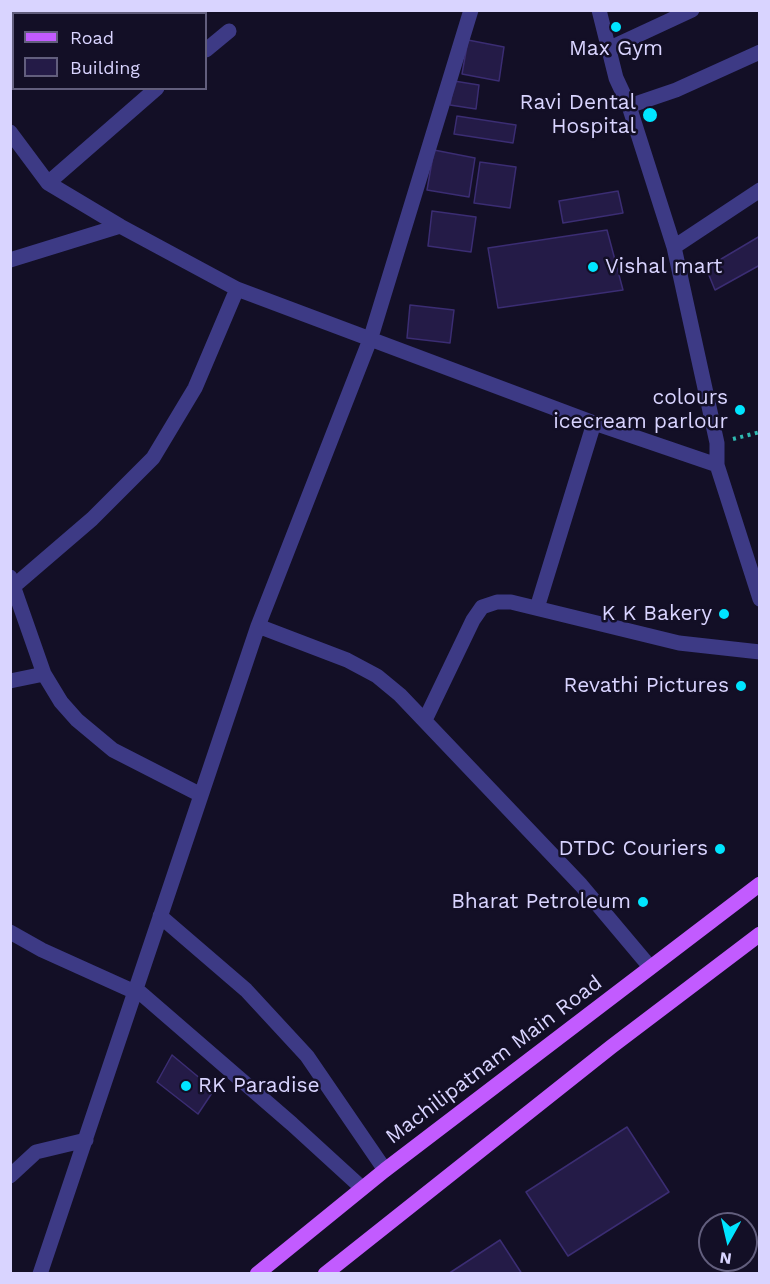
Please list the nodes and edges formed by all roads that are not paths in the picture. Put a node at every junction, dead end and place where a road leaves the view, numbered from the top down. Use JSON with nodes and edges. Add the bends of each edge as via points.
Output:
{"nodes":[{"id":1,"x":471,"y":10,"type":"edge"},
{"id":2,"x":599,"y":10,"type":"edge"},
{"id":3,"x":692,"y":10,"type":"edge"},
{"id":4,"x":229,"y":31,"type":"dead end"},
{"id":5,"x":207,"y":49,"type":"edge"},
{"id":6,"x":608,"y":49,"type":"junction"},
{"id":7,"x":759,"y":52,"type":"edge"},
{"id":8,"x":155,"y":90,"type":"edge"},
{"id":9,"x":628,"y":106,"type":"junction"},
{"id":10,"x":10,"y":132,"type":"edge"},
{"id":11,"x":48,"y":183,"type":"junction"},
{"id":12,"x":759,"y":190,"type":"edge"},
{"id":13,"x":120,"y":226,"type":"junction"},
{"id":14,"x":674,"y":247,"type":"junction"},
{"id":15,"x":10,"y":260,"type":"edge"},
{"id":16,"x":237,"y":289,"type":"junction"},
{"id":17,"x":371,"y":338,"type":"junction"},
{"id":18,"x":594,"y":423,"type":"junction"},
{"id":19,"x":717,"y":465,"type":"junction"},
{"id":20,"x":12,"y":581,"type":"edge"},
{"id":21,"x":759,"y":599,"type":"edge"},
{"id":22,"x":537,"y":608,"type":"junction"},
{"id":23,"x":258,"y":626,"type":"junction"},
{"id":24,"x":759,"y":651,"type":"edge"},
{"id":25,"x":44,"y":674,"type":"junction"},
{"id":26,"x":10,"y":681,"type":"edge"},
{"id":27,"x":425,"y":720,"type":"junction"},
{"id":28,"x":201,"y":795,"type":"junction"},
{"id":29,"x":759,"y":884,"type":"edge"},
{"id":30,"x":160,"y":916,"type":"junction"},
{"id":31,"x":10,"y":932,"type":"edge"},
{"id":32,"x":759,"y":934,"type":"edge"},
{"id":33,"x":650,"y":967,"type":"junction"},
{"id":34,"x":135,"y":990,"type":"junction"},
{"id":35,"x":86,"y":1140,"type":"junction"},
{"id":36,"x":385,"y":1170,"type":"junction"},
{"id":37,"x":10,"y":1176,"type":"edge"},
{"id":38,"x":362,"y":1188,"type":"junction"},
{"id":39,"x":40,"y":1274,"type":"edge"},
{"id":40,"x":257,"y":1274,"type":"edge"},
{"id":41,"x":325,"y":1274,"type":"edge"}],
"edges":[{"from":1,"to":17,"type":"street"},
{"from":2,"to":6,"type":"street"},
{"from":3,"to":6,"type":"street"},
{"from":4,"to":5,"type":"street"},
{"from":6,"to":9,"type":"street"},
{"from":7,"to":9,"type":"street","via":[[676,90]]},
{"from":8,"to":11,"type":"street"},
{"from":9,"to":14,"type":"street"},
{"from":10,"to":11,"type":"street"},
{"from":11,"to":13,"type":"street"},
{"from":12,"to":14,"type":"street"},
{"from":13,"to":15,"type":"street"},
{"from":13,"to":16,"type":"street"},
{"from":14,"to":19,"type":"street","via":[[717,443]]},
{"from":16,"to":17,"type":"street"},
{"from":16,"to":20,"type":"street","via":[[195,388],[153,458],[92,519]]},
{"from":17,"to":18,"type":"street"},
{"from":17,"to":23,"type":"street"},
{"from":18,"to":19,"type":"street"},
{"from":18,"to":22,"type":"street"},
{"from":19,"to":21,"type":"street"},
{"from":20,"to":25,"type":"street"},
{"from":22,"to":24,"type":"street","via":[[679,643]]},
{"from":22,"to":27,"type":"street","via":[[504,602],[482,607]]},
{"from":23,"to":27,"type":"street","via":[[347,660],[377,676]]},
{"from":23,"to":28,"type":"street"},
{"from":25,"to":26,"type":"street"},
{"from":25,"to":28,"type":"street","via":[[76,720],[113,750]]},
{"from":27,"to":33,"type":"street","via":[[581,885]]},
{"from":28,"to":30,"type":"street"},
{"from":29,"to":33,"type":"main road","name":"Machilipatnam Main Road"},
{"from":30,"to":34,"type":"street"},
{"from":30,"to":36,"type":"street","via":[[246,990],[308,1056]]},
{"from":31,"to":34,"type":"street"},
{"from":32,"to":41,"type":"main road"},
{"from":33,"to":36,"type":"main road","name":"Machilipatnam Main Road"},
{"from":34,"to":35,"type":"street"},
{"from":34,"to":38,"type":"street"},
{"from":35,"to":37,"type":"street","via":[[36,1152]]},
{"from":35,"to":39,"type":"street"},
{"from":36,"to":38,"type":"main road","name":"Machilipatnam Main Road"},
{"from":38,"to":40,"type":"main road","name":"Machilipatnam Main Road"}]}
